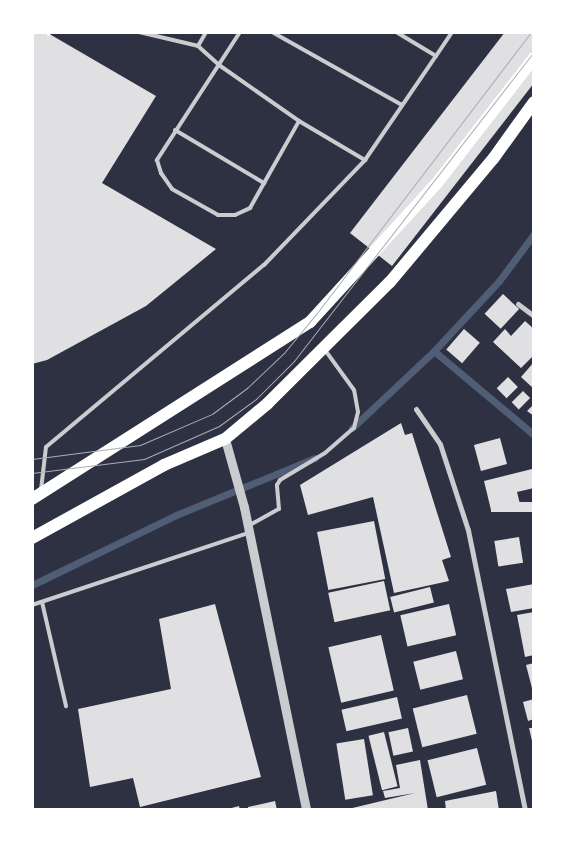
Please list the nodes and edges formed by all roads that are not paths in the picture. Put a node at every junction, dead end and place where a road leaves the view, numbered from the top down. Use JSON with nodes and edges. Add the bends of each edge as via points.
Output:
{"nodes":[{"id":1,"x":139,"y":32,"type":"edge"},
{"id":2,"x":206,"y":32,"type":"edge"},
{"id":3,"x":240,"y":32,"type":"edge"},
{"id":4,"x":272,"y":32,"type":"edge"},
{"id":5,"x":396,"y":32,"type":"edge"},
{"id":6,"x":452,"y":32,"type":"edge"},
{"id":7,"x":198,"y":46,"type":"junction"},
{"id":8,"x":436,"y":56,"type":"junction"},
{"id":9,"x":534,"y":58,"type":"edge"},
{"id":10,"x":219,"y":65,"type":"junction"},
{"id":11,"x":402,"y":105,"type":"junction"},
{"id":12,"x":532,"y":108,"type":"edge"},
{"id":13,"x":299,"y":121,"type":"junction"},
{"id":14,"x":175,"y":130,"type":"junction"},
{"id":15,"x":366,"y":160,"type":"junction"},
{"id":16,"x":264,"y":183,"type":"junction"},
{"id":17,"x":518,"y":304,"type":"dead end"},
{"id":18,"x":534,"y":316,"type":"edge"},
{"id":19,"x":324,"y":348,"type":"junction"},
{"id":20,"x":416,"y":409,"type":"dead end"},
{"id":21,"x":225,"y":439,"type":"junction"},
{"id":22,"x":36,"y":497,"type":"edge"},
{"id":23,"x":248,"y":529,"type":"junction"},
{"id":24,"x":32,"y":538,"type":"edge"},
{"id":25,"x":42,"y":602,"type":"junction"},
{"id":26,"x":32,"y":605,"type":"edge"},
{"id":27,"x":66,"y":706,"type":"dead end"},
{"id":28,"x":306,"y":810,"type":"edge"},
{"id":29,"x":525,"y":810,"type":"edge"}],
"edges":[{"from":1,"to":7,"type":"lane"},
{"from":2,"to":7,"type":"lane"},
{"from":3,"to":10,"type":"lane"},
{"from":4,"to":11,"type":"lane"},
{"from":5,"to":8,"type":"lane"},
{"from":6,"to":8,"type":"lane"},
{"from":7,"to":10,"type":"lane"},
{"from":8,"to":11,"type":"lane"},
{"from":9,"to":22,"type":"main road","via":[[437,183],[310,322]]},
{"from":10,"to":13,"type":"lane"},
{"from":10,"to":14,"type":"lane"},
{"from":11,"to":15,"type":"lane"},
{"from":12,"to":19,"type":"main road","via":[[390,282]]},
{"from":13,"to":15,"type":"lane"},
{"from":13,"to":16,"type":"lane"},
{"from":14,"to":16,"type":"lane"},
{"from":14,"to":16,"type":"lane","via":[[157,160],[172,189],[218,215],[235,215],[250,208]]},
{"from":15,"to":22,"type":"lane","via":[[264,265],[46,447]]},
{"from":17,"to":18,"type":"street"},
{"from":19,"to":21,"type":"main road","via":[[267,404]]},
{"from":19,"to":23,"type":"lane","via":[[354,390],[358,412],[354,428],[277,485],[279,509]]},
{"from":20,"to":29,"type":"street","via":[[440,444],[468,530]]},
{"from":21,"to":23,"type":"street"},
{"from":21,"to":24,"type":"main road","via":[[164,465]]},
{"from":23,"to":25,"type":"lane"},
{"from":23,"to":28,"type":"street"},
{"from":25,"to":26,"type":"lane"},
{"from":25,"to":27,"type":"lane"}]}
